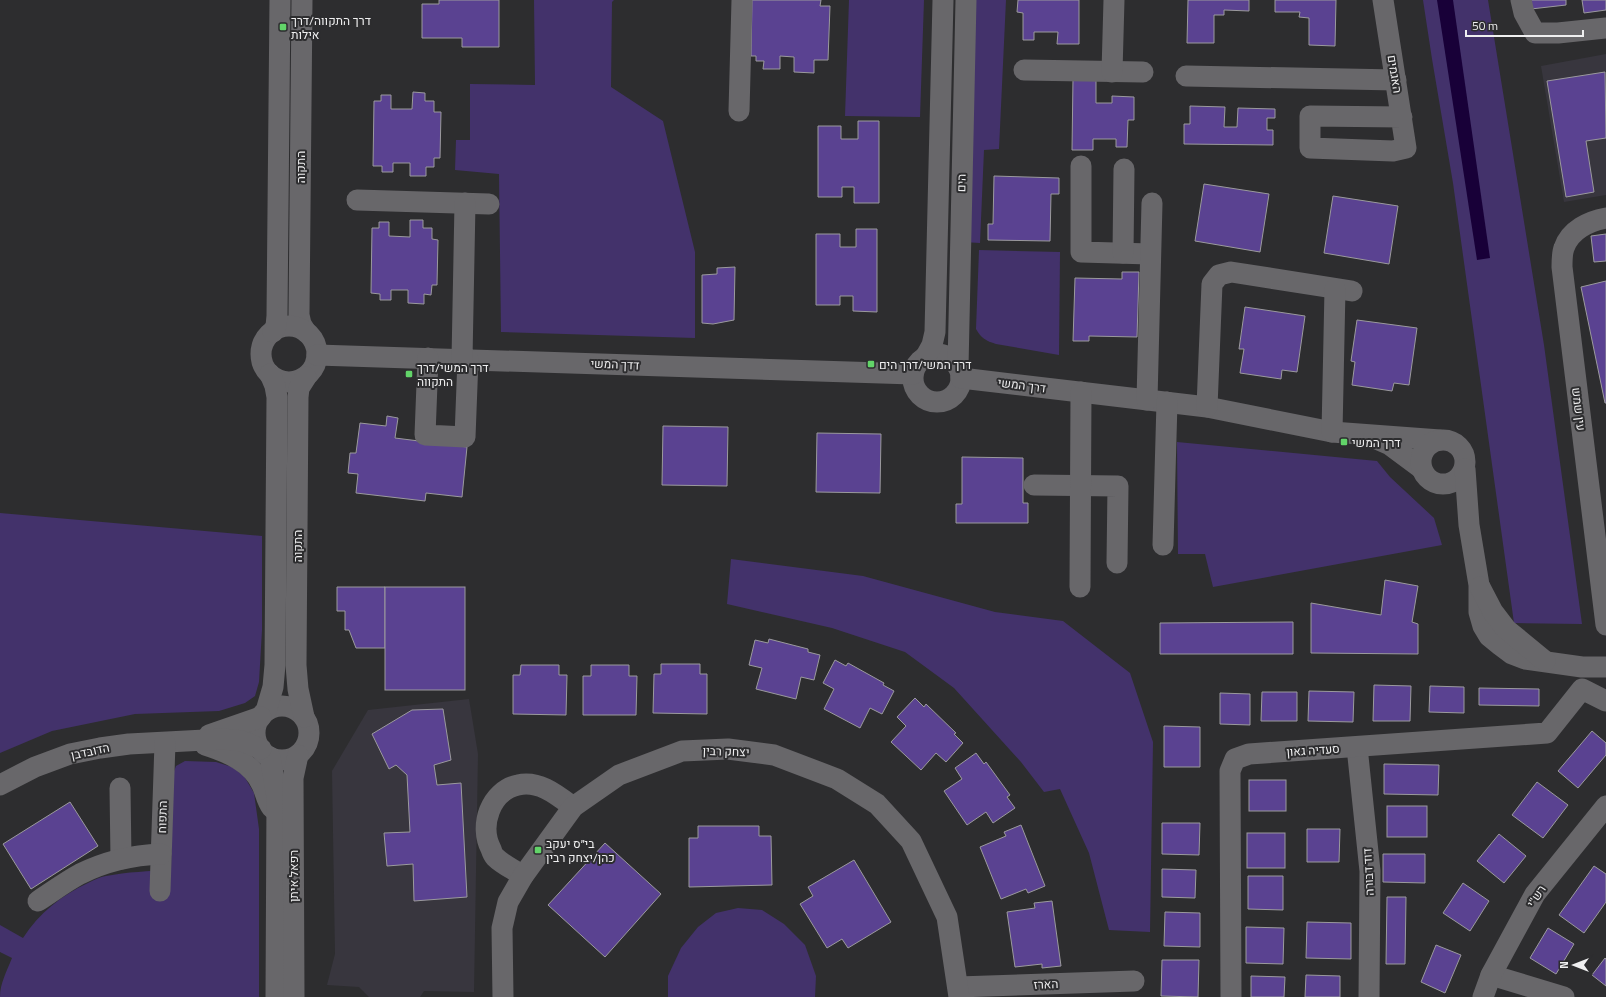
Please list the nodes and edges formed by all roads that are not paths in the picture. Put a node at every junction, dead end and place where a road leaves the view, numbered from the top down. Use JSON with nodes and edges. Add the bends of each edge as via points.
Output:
{"nodes":[{"id":1,"x":280,"y":0,"type":"edge"},
{"id":2,"x":302,"y":0,"type":"edge"},
{"id":3,"x":742,"y":0,"type":"edge"},
{"id":4,"x":943,"y":0,"type":"edge"},
{"id":5,"x":966,"y":0,"type":"edge"},
{"id":6,"x":1114,"y":0,"type":"edge"},
{"id":7,"x":1383,"y":0,"type":"edge"},
{"id":8,"x":1521,"y":0,"type":"edge"},
{"id":9,"x":1606,"y":28,"type":"edge"},
{"id":10,"x":1024,"y":70,"type":"dead end"},
{"id":11,"x":1112,"y":72,"type":"junction"},
{"id":12,"x":1143,"y":72,"type":"dead end"},
{"id":13,"x":1186,"y":76,"type":"dead end"},
{"id":14,"x":1396,"y":80,"type":"junction"},
{"id":15,"x":739,"y":111,"type":"dead end"},
{"id":16,"x":1402,"y":117,"type":"junction"},
{"id":17,"x":1081,"y":166,"type":"dead end"},
{"id":18,"x":1124,"y":169,"type":"dead end"},
{"id":19,"x":357,"y":200,"type":"dead end"},
{"id":20,"x":465,"y":203,"type":"junction"},
{"id":21,"x":1152,"y":203,"type":"dead end"},
{"id":22,"x":489,"y":204,"type":"dead end"},
{"id":23,"x":1606,"y":218,"type":"edge"},
{"id":24,"x":1123,"y":254,"type":"junction"},
{"id":25,"x":1150,"y":254,"type":"junction"},
{"id":26,"x":273,"y":332,"type":"junction"},
{"id":27,"x":306,"y":332,"type":"junction"},
{"id":28,"x":317,"y":354,"type":"junction"},
{"id":29,"x":926,"y":356,"type":"junction"},
{"id":30,"x":428,"y":358,"type":"junction"},
{"id":31,"x":465,"y":359,"type":"junction"},
{"id":32,"x":959,"y":372,"type":"junction"},
{"id":33,"x":270,"y":374,"type":"junction"},
{"id":34,"x":913,"y":374,"type":"junction"},
{"id":35,"x":306,"y":377,"type":"junction"},
{"id":36,"x":1081,"y":392,"type":"junction"},
{"id":37,"x":1157,"y":401,"type":"junction"},
{"id":38,"x":1206,"y":407,"type":"junction"},
{"id":39,"x":1332,"y":432,"type":"junction"},
{"id":40,"x":1368,"y":435,"type":"junction"},
{"id":41,"x":1440,"y":440,"type":"junction"},
{"id":42,"x":1421,"y":468,"type":"junction"},
{"id":43,"x":1465,"y":469,"type":"junction"},
{"id":44,"x":1435,"y":483,"type":"junction"},
{"id":45,"x":1034,"y":485,"type":"dead end"},
{"id":46,"x":1081,"y":486,"type":"junction"},
{"id":47,"x":1469,"y":525,"type":"junction"},
{"id":48,"x":1163,"y":545,"type":"dead end"},
{"id":49,"x":1117,"y":563,"type":"dead end"},
{"id":50,"x":1080,"y":587,"type":"dead end"},
{"id":51,"x":1606,"y":625,"type":"edge"},
{"id":52,"x":1606,"y":667,"type":"edge"},
{"id":53,"x":1606,"y":701,"type":"edge"},
{"id":54,"x":263,"y":714,"type":"junction"},
{"id":55,"x":304,"y":717,"type":"junction"},
{"id":56,"x":188,"y":741,"type":"junction"},
{"id":57,"x":165,"y":742,"type":"junction"},
{"id":58,"x":1357,"y":747,"type":"junction"},
{"id":59,"x":265,"y":753,"type":"junction"},
{"id":60,"x":298,"y":755,"type":"junction"},
{"id":61,"x":2,"y":780,"type":"edge"},
{"id":62,"x":120,"y":788,"type":"dead end"},
{"id":63,"x":1606,"y":806,"type":"edge"},
{"id":64,"x":573,"y":807,"type":"junction"},
{"id":65,"x":278,"y":815,"type":"junction"},
{"id":66,"x":161,"y":854,"type":"junction"},
{"id":67,"x":121,"y":860,"type":"junction"},
{"id":68,"x":523,"y":876,"type":"junction"},
{"id":69,"x":160,"y":890,"type":"dead end"},
{"id":70,"x":38,"y":901,"type":"dead end"},
{"id":71,"x":1491,"y":975,"type":"junction"},
{"id":72,"x":1134,"y":981,"type":"dead end"},
{"id":73,"x":958,"y":992,"type":"edge"},
{"id":74,"x":276,"y":997,"type":"edge"},
{"id":75,"x":294,"y":997,"type":"edge"},
{"id":76,"x":503,"y":997,"type":"edge"},
{"id":77,"x":1231,"y":997,"type":"edge"},
{"id":78,"x":1369,"y":997,"type":"edge"},
{"id":79,"x":1483,"y":997,"type":"edge"},
{"id":80,"x":1564,"y":997,"type":"edge"}],
"edges":[{"from":1,"to":26,"type":"street","name":"התקוה","via":[[277,316]]},
{"from":2,"to":27,"type":"street","name":"התקוה","via":[[299,315]]},
{"from":3,"to":15,"type":"street"},
{"from":4,"to":29,"type":"street","name":"הים","via":[[935,332]]},
{"from":5,"to":32,"type":"street","name":"הים"},
{"from":6,"to":11,"type":"street"},
{"from":7,"to":14,"type":"street","name":"האגמים"},
{"from":8,"to":9,"type":"street","via":[[1524,13],[1535,33]]},
{"from":10,"to":11,"type":"street"},
{"from":11,"to":12,"type":"street"},
{"from":13,"to":14,"type":"street"},
{"from":14,"to":16,"type":"street","name":"האגמים"},
{"from":16,"to":16,"type":"street","name":"האגמים","via":[[1406,148],[1393,151],[1310,148],[1310,116]]},
{"from":17,"to":24,"type":"street","via":[[1081,252]]},
{"from":18,"to":24,"type":"street"},
{"from":19,"to":20,"type":"street"},
{"from":20,"to":22,"type":"street"},
{"from":20,"to":31,"type":"street"},
{"from":21,"to":25,"type":"street"},
{"from":23,"to":51,"type":"street","name":"עין שמש","via":[[1593,220],[1574,232],[1564,248],[1562,267]]},
{"from":24,"to":25,"type":"street"},
{"from":25,"to":37,"type":"street"},
{"from":26,"to":27,"type":"street","via":[[289,327]]},
{"from":26,"to":33,"type":"street","via":[[265,342],[262,354],[265,367]]},
{"from":27,"to":28,"type":"street","via":[[314,342]]},
{"from":28,"to":30,"type":"street","name":"דדך המשי"},
{"from":28,"to":35,"type":"street","via":[[314,367]]},
{"from":29,"to":32,"type":"street","via":[[937,353],[951,358]]},
{"from":29,"to":34,"type":"street","via":[[917,363]]},
{"from":30,"to":31,"type":"street","name":"דדך המשי"},
{"from":30,"to":31,"type":"street","via":[[425,435],[465,437]]},
{"from":31,"to":34,"type":"street","name":"דדך המשי"},
{"from":32,"to":34,"type":"street","via":[[958,389],[951,397],[941,402],[933,402],[917,392]]},
{"from":32,"to":36,"type":"street","name":"דרך המשי"},
{"from":33,"to":35,"type":"street","via":[[285,382],[294,382]]},
{"from":33,"to":54,"type":"street","name":"התקוה","via":[[277,397],[275,657],[272,687]]},
{"from":35,"to":55,"type":"street","name":"התקוה","via":[[299,388],[298,397],[296,665]]},
{"from":36,"to":37,"type":"street","name":"דרך המשי"},
{"from":36,"to":46,"type":"street"},
{"from":37,"to":38,"type":"street","name":"דרך המשי"},
{"from":37,"to":48,"type":"street"},
{"from":38,"to":39,"type":"street","name":"דרך המשי"},
{"from":38,"to":39,"type":"street","via":[[1212,284],[1219,276],[1231,272],[1343,290]]},
{"from":39,"to":40,"type":"street","name":"דרך המשי"},
{"from":40,"to":41,"type":"street","name":"דרך המשי"},
{"from":40,"to":42,"type":"street","name":"דרך המשי","via":[[1390,445]]},
{"from":41,"to":42,"type":"street","via":[[1426,447],[1420,460]]},
{"from":41,"to":43,"type":"street","via":[[1454,442],[1460,448],[1466,462]]},
{"from":42,"to":44,"type":"street","via":[[1429,480]]},
{"from":43,"to":44,"type":"street","via":[[1450,484]]},
{"from":43,"to":47,"type":"street"},
{"from":44,"to":47,"type":"street","via":[[1454,503]]},
{"from":45,"to":46,"type":"street"},
{"from":46,"to":49,"type":"street","via":[[1118,486]]},
{"from":46,"to":50,"type":"street"},
{"from":47,"to":52,"type":"street","via":[[1479,585],[1493,612],[1506,629],[1545,661],[1582,667]]},
{"from":53,"to":58,"type":"street","name":"סעדיה גאון","via":[[1582,689],[1547,733]]},
{"from":54,"to":55,"type":"street","via":[[278,706],[287,706]]},
{"from":54,"to":56,"type":"street","name":"הדובדבן","via":[[225,730]]},
{"from":54,"to":59,"type":"street","via":[[257,724],[256,733],[257,741]]},
{"from":55,"to":60,"type":"street","via":[[309,728],[309,737],[307,745]]},
{"from":56,"to":57,"type":"street","name":"הדובדבן"},
{"from":56,"to":59,"type":"street","name":"הדובדבן","via":[[242,741]]},
{"from":56,"to":65,"type":"street","via":[[226,751],[239,759],[251,769],[262,784],[267,802]]},
{"from":57,"to":61,"type":"street","name":"הדובדבן","via":[[100,748],[70,754]]},
{"from":57,"to":66,"type":"street","name":"התפוח"},
{"from":58,"to":77,"type":"street","name":"סעדיה גאון","via":[[1249,754],[1236,759],[1230,771]]},
{"from":58,"to":78,"type":"street","name":"דוד דבורה","via":[[1370,871]]},
{"from":59,"to":60,"type":"street","via":[[282,760]]},
{"from":59,"to":65,"type":"street","name":"רפאל איתן","via":[[277,792]]},
{"from":60,"to":75,"type":"street","name":"רפאל איתן","via":[[293,778]]},
{"from":62,"to":67,"type":"street"},
{"from":63,"to":71,"type":"street","name":"רש\"י","via":[[1535,894]]},
{"from":64,"to":68,"type":"street","name":"יצחק רבין"},
{"from":64,"to":68,"type":"street","via":[[550,790],[534,785],[518,785],[503,792],[492,805],[486,822],[487,841],[494,857]]},
{"from":64,"to":73,"type":"street","name":"יצחק רבין","via":[[619,775],[682,751],[728,749],[774,755],[837,779],[877,804],[912,841],[947,917]]},
{"from":65,"to":74,"type":"street","name":"רפאל איתן"},
{"from":66,"to":67,"type":"street"},
{"from":66,"to":69,"type":"street","name":"התפוח"},
{"from":67,"to":70,"type":"street","via":[[80,874]]},
{"from":68,"to":76,"type":"street","name":"יצחק רבין","via":[[508,902],[502,928]]},
{"from":71,"to":79,"type":"street","name":"רש\"י"},
{"from":71,"to":80,"type":"street"},
{"from":72,"to":73,"type":"street","name":"הארז"}]}
